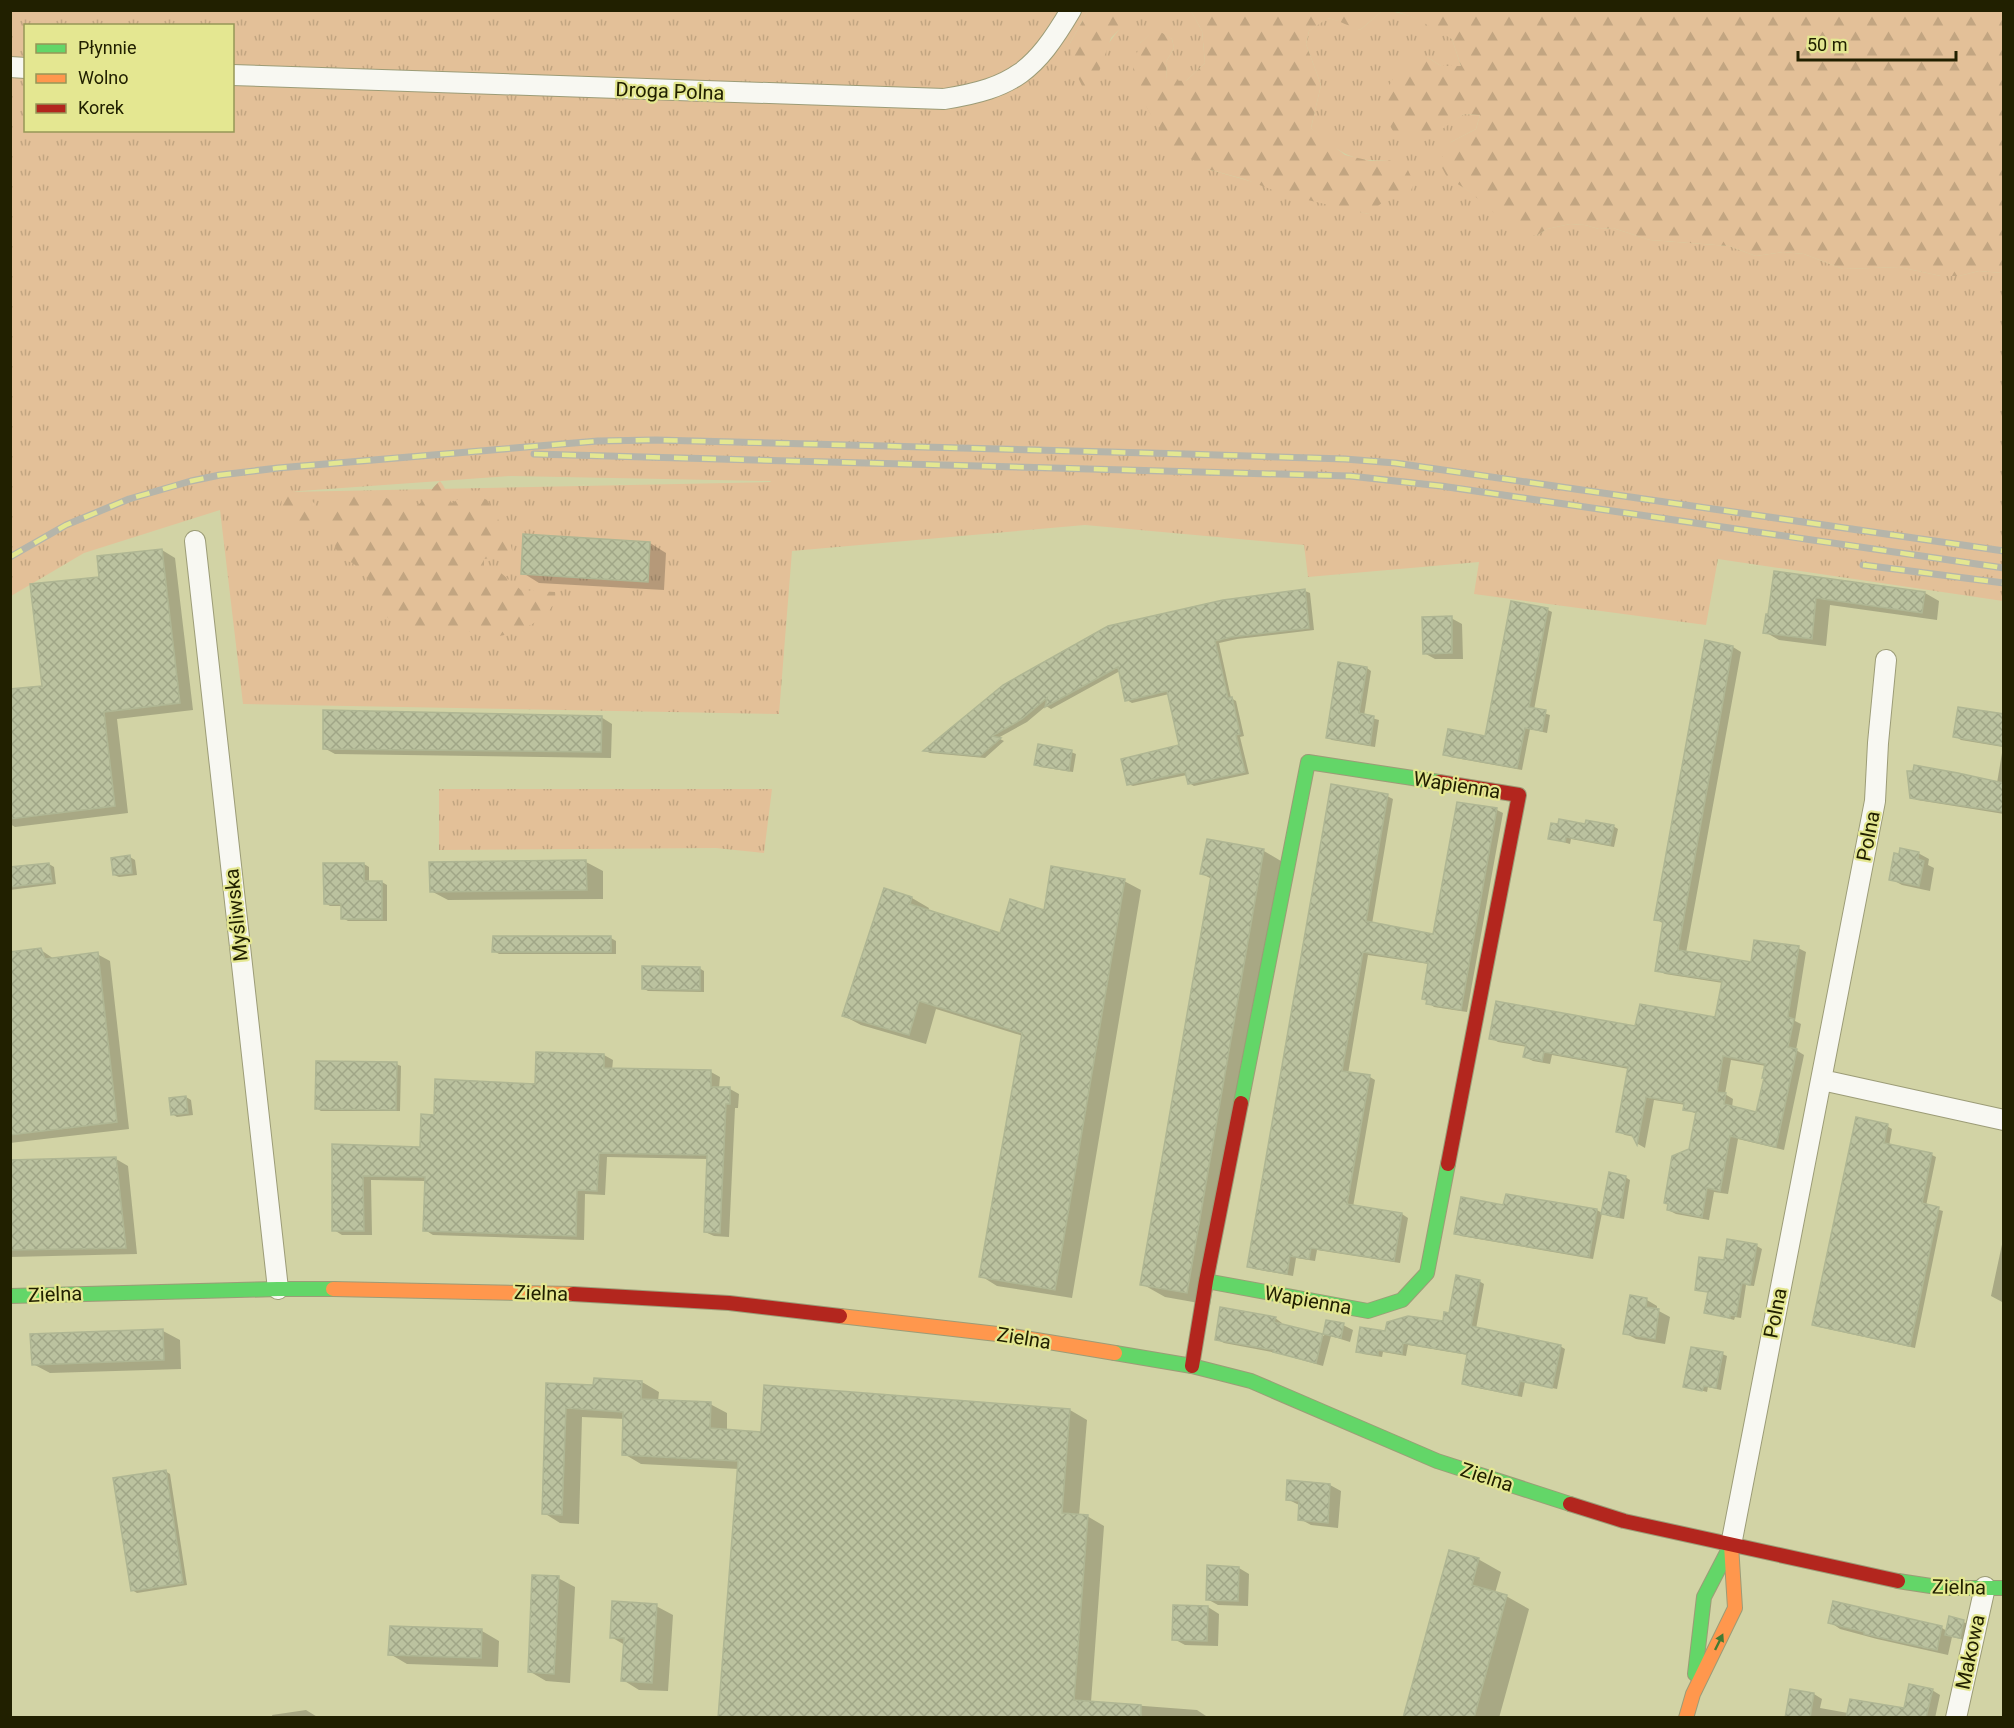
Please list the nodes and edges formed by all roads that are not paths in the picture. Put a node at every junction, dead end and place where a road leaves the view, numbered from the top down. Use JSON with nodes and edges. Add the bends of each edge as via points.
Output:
{"nodes":[{"id":1,"x":1071,"y":10,"type":"edge"},
{"id":2,"x":234,"y":75,"type":"edge"},
{"id":3,"x":195,"y":541,"type":"dead end"},
{"id":4,"x":1886,"y":660,"type":"dead end"},
{"id":5,"x":1822,"y":1080,"type":"junction"},
{"id":6,"x":2004,"y":1120,"type":"edge"},
{"id":7,"x":1206,"y":1281,"type":"junction"},
{"id":8,"x":278,"y":1290,"type":"junction"},
{"id":9,"x":10,"y":1296,"type":"edge"},
{"id":10,"x":1192,"y":1366,"type":"junction"},
{"id":11,"x":1731,"y":1545,"type":"junction"},
{"id":12,"x":1994,"y":1587,"type":"edge"},
{"id":13,"x":1693,"y":1694,"type":"junction"},
{"id":14,"x":1686,"y":1718,"type":"edge"},
{"id":15,"x":1956,"y":1718,"type":"edge"}],
"edges":[{"from":1,"to":2,"type":"street","name":"Droga Polna","via":[[1037,61],[1008,82],[944,99]]},
{"from":3,"to":8,"type":"street","name":"Myśliwska"},
{"from":4,"to":5,"type":"street","name":"Polna","via":[[1875,801]]},
{"from":5,"to":6,"type":"street"},
{"from":5,"to":11,"type":"street","name":"Polna"},
{"from":7,"to":7,"type":"street","name":"Wapienna","via":[[1308,762],[1519,795],[1427,1273],[1402,1300],[1368,1311]]},
{"from":7,"to":10,"type":"street","name":"Wapienna"},
{"from":8,"to":9,"type":"street","name":"Zielna"},
{"from":8,"to":10,"type":"street","name":"Zielna","via":[[627,1296],[729,1303],[1006,1335]]},
{"from":10,"to":11,"type":"street","name":"Zielna","via":[[1251,1382],[1399,1446],[1496,1481],[1624,1521]]},
{"from":11,"to":12,"type":"street","name":"Zielna","via":[[1915,1585]]},
{"from":11,"to":13,"type":"street","name":"Polna","via":[[1704,1597]]},
{"from":13,"to":11,"type":"street","name":"Polna","one_way":true,"via":[[1735,1608]]},
{"from":12,"to":15,"type":"street","name":"Makowa"},
{"from":13,"to":14,"type":"street","name":"Polna"}]}
